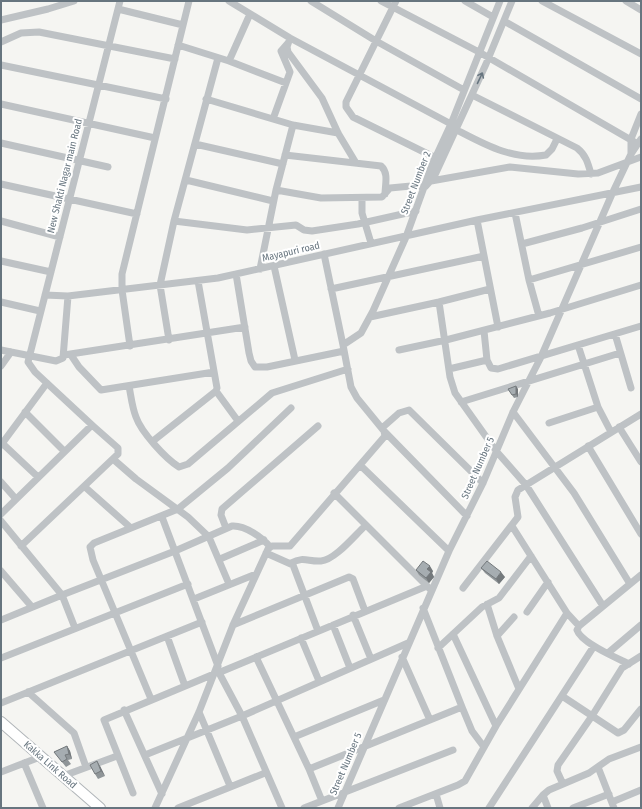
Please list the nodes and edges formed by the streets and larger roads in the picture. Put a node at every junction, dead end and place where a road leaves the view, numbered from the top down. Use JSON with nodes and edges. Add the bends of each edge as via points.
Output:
{"nodes":[{"id":1,"x":74,"y":1,"type":"edge"},
{"id":2,"x":189,"y":1,"type":"edge"},
{"id":3,"x":229,"y":1,"type":"edge"},
{"id":4,"x":311,"y":1,"type":"edge"},
{"id":5,"x":381,"y":1,"type":"edge"},
{"id":6,"x":465,"y":1,"type":"edge"},
{"id":7,"x":500,"y":1,"type":"edge"},
{"id":8,"x":512,"y":1,"type":"edge"},
{"id":9,"x":542,"y":1,"type":"edge"},
{"id":10,"x":626,"y":1,"type":"edge"},
{"id":11,"x":394,"y":4,"type":"edge"},
{"id":12,"x":119,"y":5,"type":"edge"},
{"id":13,"x":641,"y":10,"type":"edge"},
{"id":14,"x":250,"y":14,"type":"junction"},
{"id":15,"x":493,"y":17,"type":"junction"},
{"id":16,"x":1,"y":20,"type":"edge"},
{"id":17,"x":504,"y":21,"type":"junction"},
{"id":18,"x":183,"y":25,"type":"junction"},
{"id":19,"x":289,"y":41,"type":"junction"},
{"id":20,"x":376,"y":41,"type":"junction"},
{"id":21,"x":1,"y":42,"type":"edge"},
{"id":22,"x":178,"y":45,"type":"junction"},
{"id":23,"x":109,"y":46,"type":"junction"},
{"id":24,"x":479,"y":52,"type":"junction"},
{"id":25,"x":641,"y":54,"type":"edge"},
{"id":26,"x":218,"y":58,"type":"junction"},
{"id":27,"x":489,"y":58,"type":"junction"},
{"id":28,"x":175,"y":59,"type":"junction"},
{"id":29,"x":229,"y":61,"type":"junction"},
{"id":30,"x":1,"y":65,"type":"edge"},
{"id":31,"x":359,"y":76,"type":"junction"},
{"id":32,"x":286,"y":83,"type":"junction"},
{"id":33,"x":100,"y":84,"type":"junction"},
{"id":34,"x":464,"y":90,"type":"junction"},
{"id":35,"x":472,"y":95,"type":"junction"},
{"id":36,"x":166,"y":99,"type":"junction"},
{"id":37,"x":206,"y":99,"type":"junction"},
{"id":38,"x":641,"y":99,"type":"edge"},
{"id":39,"x":1,"y":104,"type":"edge"},
{"id":40,"x":641,"y":114,"type":"edge"},
{"id":41,"x":273,"y":118,"type":"junction"},
{"id":42,"x":89,"y":124,"type":"junction"},
{"id":43,"x":293,"y":125,"type":"junction"},
{"id":44,"x":453,"y":127,"type":"junction"},
{"id":45,"x":338,"y":132,"type":"junction"},
{"id":46,"x":155,"y":138,"type":"junction"},
{"id":47,"x":557,"y":139,"type":"junction"},
{"id":48,"x":630,"y":139,"type":"junction"},
{"id":49,"x":640,"y":142,"type":"edge"},
{"id":50,"x":1,"y":143,"type":"edge"},
{"id":51,"x":195,"y":144,"type":"junction"},
{"id":52,"x":631,"y":154,"type":"junction"},
{"id":53,"x":285,"y":155,"type":"junction"},
{"id":54,"x":641,"y":157,"type":"edge"},
{"id":55,"x":436,"y":158,"type":"junction"},
{"id":56,"x":79,"y":160,"type":"junction"},
{"id":57,"x":356,"y":163,"type":"junction"},
{"id":58,"x":627,"y":163,"type":"junction"},
{"id":59,"x":284,"y":164,"type":"junction"},
{"id":60,"x":108,"y":167,"type":"dead end"},
{"id":61,"x":591,"y":174,"type":"junction"},
{"id":62,"x":186,"y":180,"type":"junction"},
{"id":63,"x":431,"y":181,"type":"junction"},
{"id":64,"x":1,"y":184,"type":"edge"},
{"id":65,"x":425,"y":187,"type":"junction"},
{"id":66,"x":641,"y":188,"type":"edge"},
{"id":67,"x":276,"y":190,"type":"junction"},
{"id":68,"x":385,"y":194,"type":"junction"},
{"id":69,"x":612,"y":194,"type":"junction"},
{"id":70,"x":69,"y":197,"type":"junction"},
{"id":71,"x":362,"y":198,"type":"junction"},
{"id":72,"x":274,"y":201,"type":"junction"},
{"id":73,"x":641,"y":209,"type":"edge"},
{"id":74,"x":416,"y":211,"type":"junction"},
{"id":75,"x":515,"y":213,"type":"junction"},
{"id":76,"x":137,"y":214,"type":"junction"},
{"id":77,"x":477,"y":220,"type":"junction"},
{"id":78,"x":1,"y":221,"type":"edge"},
{"id":79,"x":174,"y":222,"type":"junction"},
{"id":80,"x":365,"y":223,"type":"junction"},
{"id":81,"x":600,"y":223,"type":"junction"},
{"id":82,"x":269,"y":228,"type":"junction"},
{"id":83,"x":60,"y":237,"type":"junction"},
{"id":84,"x":406,"y":237,"type":"junction"},
{"id":85,"x":371,"y":243,"type":"junction"},
{"id":86,"x":522,"y":244,"type":"junction"},
{"id":87,"x":641,"y":247,"type":"edge"},
{"id":88,"x":324,"y":254,"type":"junction"},
{"id":89,"x":484,"y":256,"type":"junction"},
{"id":90,"x":1,"y":261,"type":"edge"},
{"id":91,"x":581,"y":264,"type":"junction"},
{"id":92,"x":274,"y":266,"type":"junction"},
{"id":93,"x":260,"y":269,"type":"junction"},
{"id":94,"x":51,"y":272,"type":"junction"},
{"id":95,"x":236,"y":274,"type":"junction"},
{"id":96,"x":387,"y":278,"type":"junction"},
{"id":97,"x":529,"y":280,"type":"junction"},
{"id":98,"x":198,"y":281,"type":"junction"},
{"id":99,"x":160,"y":285,"type":"junction"},
{"id":100,"x":640,"y":287,"type":"edge"},
{"id":101,"x":331,"y":289,"type":"junction"},
{"id":102,"x":490,"y":289,"type":"junction"},
{"id":103,"x":122,"y":290,"type":"junction"},
{"id":104,"x":45,"y":295,"type":"junction"},
{"id":105,"x":68,"y":296,"type":"junction"},
{"id":106,"x":1,"y":302,"type":"edge"},
{"id":107,"x":439,"y":302,"type":"junction"},
{"id":108,"x":562,"y":309,"type":"junction"},
{"id":109,"x":40,"y":311,"type":"junction"},
{"id":110,"x":539,"y":316,"type":"junction"},
{"id":111,"x":370,"y":317,"type":"junction"},
{"id":112,"x":641,"y":326,"type":"edge"},
{"id":113,"x":245,"y":327,"type":"junction"},
{"id":114,"x":498,"y":327,"type":"junction"},
{"id":115,"x":484,"y":331,"type":"junction"},
{"id":116,"x":206,"y":334,"type":"junction"},
{"id":117,"x":615,"y":334,"type":"junction"},
{"id":118,"x":169,"y":340,"type":"junction"},
{"id":119,"x":446,"y":340,"type":"junction"},
{"id":120,"x":578,"y":345,"type":"junction"},
{"id":121,"x":130,"y":346,"type":"junction"},
{"id":122,"x":344,"y":348,"type":"junction"},
{"id":123,"x":1,"y":350,"type":"edge"},
{"id":124,"x":399,"y":350,"type":"dead end"},
{"id":125,"x":11,"y":352,"type":"junction"},
{"id":126,"x":620,"y":353,"type":"junction"},
{"id":127,"x":67,"y":355,"type":"junction"},
{"id":128,"x":29,"y":356,"type":"junction"},
{"id":129,"x":541,"y":357,"type":"junction"},
{"id":130,"x":295,"y":360,"type":"junction"},
{"id":131,"x":487,"y":360,"type":"junction"},
{"id":132,"x":584,"y":364,"type":"junction"},
{"id":133,"x":1,"y":366,"type":"edge"},
{"id":134,"x":347,"y":366,"type":"junction"},
{"id":135,"x":449,"y":369,"type":"junction"},
{"id":136,"x":214,"y":372,"type":"junction"},
{"id":137,"x":528,"y":381,"type":"junction"},
{"id":138,"x":47,"y":384,"type":"junction"},
{"id":139,"x":130,"y":386,"type":"junction"},
{"id":140,"x":631,"y":388,"type":"dead end"},
{"id":141,"x":216,"y":391,"type":"junction"},
{"id":142,"x":461,"y":402,"type":"junction"},
{"id":143,"x":598,"y":407,"type":"junction"},
{"id":144,"x":291,"y":408,"type":"dead end"},
{"id":145,"x":25,"y":412,"type":"junction"},
{"id":146,"x":513,"y":412,"type":"junction"},
{"id":147,"x":641,"y":414,"type":"edge"},
{"id":148,"x":238,"y":420,"type":"junction"},
{"id":149,"x":549,"y":422,"type":"dead end"},
{"id":150,"x":92,"y":425,"type":"junction"},
{"id":151,"x":318,"y":426,"type":"dead end"},
{"id":152,"x":619,"y":427,"type":"junction"},
{"id":153,"x":383,"y":430,"type":"junction"},
{"id":154,"x":611,"y":432,"type":"junction"},
{"id":155,"x":153,"y":442,"type":"junction"},
{"id":156,"x":2,"y":444,"type":"edge"},
{"id":157,"x":588,"y":446,"type":"junction"},
{"id":158,"x":64,"y":451,"type":"junction"},
{"id":159,"x":497,"y":452,"type":"junction"},
{"id":160,"x":113,"y":459,"type":"junction"},
{"id":161,"x":641,"y":462,"type":"edge"},
{"id":162,"x":360,"y":465,"type":"junction"},
{"id":163,"x":555,"y":466,"type":"junction"},
{"id":164,"x":38,"y":477,"type":"junction"},
{"id":165,"x":1,"y":482,"type":"edge"},
{"id":166,"x":483,"y":483,"type":"junction"},
{"id":167,"x":526,"y":485,"type":"junction"},
{"id":168,"x":85,"y":487,"type":"junction"},
{"id":169,"x":334,"y":493,"type":"junction"},
{"id":170,"x":16,"y":499,"type":"junction"},
{"id":171,"x":178,"y":509,"type":"junction"},
{"id":172,"x":1,"y":514,"type":"edge"},
{"id":173,"x":467,"y":516,"type":"junction"},
{"id":174,"x":162,"y":517,"type":"junction"},
{"id":175,"x":1,"y":521,"type":"edge"},
{"id":176,"x":365,"y":526,"type":"junction"},
{"id":177,"x":512,"y":526,"type":"junction"},
{"id":178,"x":131,"y":528,"type":"junction"},
{"id":179,"x":226,"y":528,"type":"junction"},
{"id":180,"x":641,"y":534,"type":"edge"},
{"id":181,"x":209,"y":537,"type":"junction"},
{"id":182,"x":264,"y":540,"type":"junction"},
{"id":183,"x":21,"y":546,"type":"junction"},
{"id":184,"x":268,"y":550,"type":"junction"},
{"id":185,"x":175,"y":551,"type":"junction"},
{"id":186,"x":449,"y":551,"type":"junction"},
{"id":187,"x":531,"y":556,"type":"junction"},
{"id":188,"x":220,"y":559,"type":"junction"},
{"id":189,"x":291,"y":563,"type":"junction"},
{"id":190,"x":1,"y":571,"type":"edge"},
{"id":191,"x":256,"y":574,"type":"junction"},
{"id":192,"x":641,"y":575,"type":"edge"},
{"id":193,"x":101,"y":580,"type":"junction"},
{"id":194,"x":548,"y":582,"type":"junction"},
{"id":195,"x":188,"y":584,"type":"junction"},
{"id":196,"x":229,"y":584,"type":"junction"},
{"id":197,"x":630,"y":584,"type":"junction"},
{"id":198,"x":429,"y":588,"type":"junction"},
{"id":199,"x":463,"y":588,"type":"dead end"},
{"id":200,"x":62,"y":595,"type":"junction"},
{"id":201,"x":305,"y":595,"type":"junction"},
{"id":202,"x":194,"y":599,"type":"junction"},
{"id":203,"x":487,"y":604,"type":"junction"},
{"id":204,"x":603,"y":606,"type":"junction"},
{"id":205,"x":32,"y":607,"type":"junction"},
{"id":206,"x":423,"y":608,"type":"junction"},
{"id":207,"x":365,"y":611,"type":"junction"},
{"id":208,"x":527,"y":612,"type":"dead end"},
{"id":209,"x":115,"y":613,"type":"junction"},
{"id":210,"x":567,"y":613,"type":"junction"},
{"id":211,"x":353,"y":615,"type":"junction"},
{"id":212,"x":514,"y":617,"type":"dead end"},
{"id":213,"x":1,"y":620,"type":"edge"},
{"id":214,"x":202,"y":622,"type":"junction"},
{"id":215,"x":234,"y":625,"type":"junction"},
{"id":216,"x":332,"y":625,"type":"junction"},
{"id":217,"x":641,"y":625,"type":"edge"},
{"id":218,"x":579,"y":626,"type":"junction"},
{"id":219,"x":75,"y":628,"type":"junction"},
{"id":220,"x":318,"y":631,"type":"junction"},
{"id":221,"x":453,"y":634,"type":"junction"},
{"id":222,"x":167,"y":636,"type":"junction"},
{"id":223,"x":497,"y":636,"type":"junction"},
{"id":224,"x":301,"y":638,"type":"junction"},
{"id":225,"x":408,"y":643,"type":"junction"},
{"id":226,"x":594,"y":646,"type":"junction"},
{"id":227,"x":438,"y":648,"type":"junction"},
{"id":228,"x":132,"y":651,"type":"junction"},
{"id":229,"x":608,"y":654,"type":"junction"},
{"id":230,"x":641,"y":656,"type":"edge"},
{"id":231,"x":256,"y":657,"type":"junction"},
{"id":232,"x":402,"y":657,"type":"junction"},
{"id":233,"x":1,"y":658,"type":"edge"},
{"id":234,"x":371,"y":659,"type":"junction"},
{"id":235,"x":629,"y":664,"type":"junction"},
{"id":236,"x":350,"y":668,"type":"junction"},
{"id":237,"x":217,"y":670,"type":"junction"},
{"id":238,"x":320,"y":681,"type":"junction"},
{"id":239,"x":185,"y":686,"type":"junction"},
{"id":240,"x":519,"y":689,"type":"junction"},
{"id":241,"x":28,"y":692,"type":"junction"},
{"id":242,"x":562,"y":696,"type":"junction"},
{"id":243,"x":151,"y":699,"type":"junction"},
{"id":244,"x":277,"y":700,"type":"junction"},
{"id":245,"x":384,"y":700,"type":"junction"},
{"id":246,"x":1,"y":703,"type":"edge"},
{"id":247,"x":462,"y":707,"type":"junction"},
{"id":248,"x":641,"y":709,"type":"edge"},
{"id":249,"x":124,"y":710,"type":"junction"},
{"id":250,"x":199,"y":712,"type":"junction"},
{"id":251,"x":242,"y":716,"type":"junction"},
{"id":252,"x":592,"y":716,"type":"junction"},
{"id":253,"x":430,"y":720,"type":"junction"},
{"id":254,"x":1,"y":722,"type":"edge"},
{"id":255,"x":496,"y":726,"type":"junction"},
{"id":256,"x":206,"y":731,"type":"junction"},
{"id":257,"x":294,"y":737,"type":"junction"},
{"id":258,"x":186,"y":739,"type":"junction"},
{"id":259,"x":364,"y":747,"type":"junction"},
{"id":260,"x":484,"y":747,"type":"junction"},
{"id":261,"x":641,"y":747,"type":"edge"},
{"id":262,"x":453,"y":750,"type":"dead end"},
{"id":263,"x":145,"y":755,"type":"junction"},
{"id":264,"x":117,"y":756,"type":"junction"},
{"id":265,"x":40,"y":757,"type":"junction"},
{"id":266,"x":24,"y":763,"type":"junction"},
{"id":267,"x":86,"y":767,"type":"junction"},
{"id":268,"x":598,"y":767,"type":"junction"},
{"id":269,"x":309,"y":769,"type":"junction"},
{"id":270,"x":1,"y":772,"type":"edge"},
{"id":271,"x":265,"y":772,"type":"junction"},
{"id":272,"x":63,"y":776,"type":"junction"},
{"id":273,"x":563,"y":784,"type":"junction"},
{"id":274,"x":230,"y":786,"type":"junction"},
{"id":275,"x":641,"y":790,"type":"edge"},
{"id":276,"x":345,"y":792,"type":"junction"},
{"id":277,"x":133,"y":793,"type":"dead end"},
{"id":278,"x":162,"y":794,"type":"junction"},
{"id":279,"x":436,"y":794,"type":"junction"},
{"id":280,"x":609,"y":794,"type":"junction"},
{"id":281,"x":543,"y":795,"type":"junction"},
{"id":282,"x":322,"y":801,"type":"junction"},
{"id":283,"x":613,"y":805,"type":"edge"},
{"id":284,"x":402,"y":807,"type":"edge"},
{"id":285,"x":43,"y":808,"type":"edge"},
{"id":286,"x":100,"y":808,"type":"edge"},
{"id":287,"x":156,"y":808,"type":"edge"},
{"id":288,"x":178,"y":808,"type":"edge"},
{"id":289,"x":282,"y":808,"type":"edge"},
{"id":290,"x":304,"y":808,"type":"edge"},
{"id":291,"x":338,"y":808,"type":"edge"},
{"id":292,"x":440,"y":808,"type":"edge"},
{"id":293,"x":489,"y":808,"type":"edge"},
{"id":294,"x":532,"y":808,"type":"edge"},
{"id":295,"x":548,"y":808,"type":"edge"},
{"id":296,"x":573,"y":808,"type":"edge"}],
"edges":[{"from":1,"to":16,"type":"street"},
{"from":2,"to":18,"type":"street"},
{"from":3,"to":14,"type":"street"},
{"from":4,"to":20,"type":"street"},
{"from":5,"to":11,"type":"street"},
{"from":6,"to":15,"type":"street"},
{"from":7,"to":15,"type":"street","name":"Street Number 2"},
{"from":8,"to":17,"type":"street"},
{"from":9,"to":25,"type":"street"},
{"from":10,"to":13,"type":"street"},
{"from":11,"to":20,"type":"street"},
{"from":11,"to":24,"type":"street"},
{"from":12,"to":18,"type":"street"},
{"from":12,"to":23,"type":"street","name":"New Shakti Nagar main Road"},
{"from":14,"to":19,"type":"street"},
{"from":14,"to":29,"type":"street"},
{"from":15,"to":24,"type":"street","name":"Street Number 2"},
{"from":17,"to":27,"type":"street"},
{"from":17,"to":38,"type":"street"},
{"from":18,"to":22,"type":"street"},
{"from":19,"to":31,"type":"street"},
{"from":19,"to":32,"type":"street","via":[[281,51],[290,70]]},
{"from":19,"to":45,"type":"street","via":[[288,52],[319,93]]},
{"from":20,"to":31,"type":"street"},
{"from":20,"to":34,"type":"street"},
{"from":21,"to":23,"type":"street","via":[[21,33],[39,32]]},
{"from":22,"to":26,"type":"street"},
{"from":22,"to":28,"type":"street"},
{"from":23,"to":28,"type":"street"},
{"from":23,"to":33,"type":"street","name":"New Shakti Nagar main Road"},
{"from":24,"to":27,"type":"street"},
{"from":24,"to":34,"type":"street","name":"Street Number 2"},
{"from":26,"to":29,"type":"street"},
{"from":26,"to":37,"type":"street"},
{"from":35,"to":27,"type":"street","one_way":true},
{"from":27,"to":48,"type":"street"},
{"from":28,"to":36,"type":"street"},
{"from":29,"to":32,"type":"street"},
{"from":30,"to":33,"type":"street"},
{"from":31,"to":44,"type":"street"},
{"from":31,"to":55,"type":"street","via":[[346,102],[347,112]]},
{"from":32,"to":41,"type":"street"},
{"from":33,"to":36,"type":"street"},
{"from":33,"to":42,"type":"street","name":"New Shakti Nagar main Road"},
{"from":34,"to":44,"type":"street","name":"Street Number 2"},
{"from":35,"to":44,"type":"street"},
{"from":35,"to":47,"type":"street"},
{"from":36,"to":46,"type":"street"},
{"from":37,"to":41,"type":"street"},
{"from":37,"to":51,"type":"street"},
{"from":39,"to":42,"type":"street"},
{"from":40,"to":48,"type":"street"},
{"from":41,"to":43,"type":"street"},
{"from":42,"to":46,"type":"street"},
{"from":42,"to":56,"type":"street","name":"New Shakti Nagar main Road"},
{"from":43,"to":45,"type":"street"},
{"from":43,"to":53,"type":"street"},
{"from":44,"to":47,"type":"street","via":[[498,151],[512,154],[546,155]]},
{"from":44,"to":55,"type":"street","name":"Street Number 2"},
{"from":44,"to":63,"type":"street"},
{"from":45,"to":57,"type":"street"},
{"from":46,"to":76,"type":"street"},
{"from":47,"to":61,"type":"street","via":[[582,152],[588,161]]},
{"from":48,"to":49,"type":"street"},
{"from":48,"to":52,"type":"street"},
{"from":49,"to":52,"type":"street","name":"Street Number 5"},
{"from":50,"to":56,"type":"street"},
{"from":51,"to":59,"type":"street"},
{"from":51,"to":62,"type":"street"},
{"from":52,"to":58,"type":"street","name":"Street Number 5"},
{"from":53,"to":57,"type":"street"},
{"from":53,"to":59,"type":"street"},
{"from":54,"to":58,"type":"street"},
{"from":55,"to":65,"type":"street","name":"Street Number 2"},
{"from":56,"to":60,"type":"street"},
{"from":56,"to":70,"type":"street","name":"New Shakti Nagar main Road"},
{"from":57,"to":68,"type":"street","via":[[378,165],[383,168],[386,175]]},
{"from":58,"to":61,"type":"street"},
{"from":58,"to":69,"type":"street","name":"Street Number 5"},
{"from":59,"to":67,"type":"street"},
{"from":61,"to":63,"type":"street","via":[[510,167]]},
{"from":62,"to":72,"type":"street"},
{"from":62,"to":79,"type":"street"},
{"from":63,"to":65,"type":"street"},
{"from":64,"to":70,"type":"street"},
{"from":65,"to":68,"type":"street","via":[[399,186],[390,188]]},
{"from":65,"to":74,"type":"street","name":"Street Number 2"},
{"from":66,"to":69,"type":"street","name":"Mayapuri road"},
{"from":67,"to":71,"type":"street","via":[[321,198]]},
{"from":67,"to":72,"type":"street"},
{"from":68,"to":71,"type":"street","via":[[378,198]]},
{"from":69,"to":75,"type":"street","name":"Mayapuri road"},
{"from":69,"to":81,"type":"street","name":"Street Number 5"},
{"from":70,"to":76,"type":"street"},
{"from":70,"to":83,"type":"street","name":"New Shakti Nagar main Road"},
{"from":71,"to":80,"type":"street","via":[[361,208]]},
{"from":72,"to":82,"type":"street"},
{"from":73,"to":81,"type":"street"},
{"from":74,"to":80,"type":"street"},
{"from":74,"to":84,"type":"street","name":"Street Number 2"},
{"from":75,"to":77,"type":"street","name":"Mayapuri road"},
{"from":75,"to":86,"type":"street"},
{"from":76,"to":103,"type":"street","via":[[124,260]]},
{"from":77,"to":84,"type":"street","name":"Mayapuri road"},
{"from":77,"to":89,"type":"street"},
{"from":78,"to":83,"type":"street"},
{"from":79,"to":82,"type":"street","via":[[247,230]]},
{"from":79,"to":99,"type":"street"},
{"from":80,"to":82,"type":"street","via":[[312,231],[296,225]]},
{"from":80,"to":85,"type":"street"},
{"from":81,"to":86,"type":"street"},
{"from":81,"to":91,"type":"street","name":"Street Number 5"},
{"from":82,"to":93,"type":"street"},
{"from":83,"to":94,"type":"street","name":"New Shakti Nagar main Road"},
{"from":84,"to":85,"type":"street","name":"Mayapuri road"},
{"from":84,"to":96,"type":"street","name":"Street Number 2"},
{"from":85,"to":88,"type":"street","name":"Mayapuri road"},
{"from":86,"to":97,"type":"street"},
{"from":87,"to":91,"type":"street"},
{"from":88,"to":92,"type":"street","name":"Mayapuri road"},
{"from":88,"to":101,"type":"street"},
{"from":89,"to":96,"type":"street"},
{"from":89,"to":102,"type":"street"},
{"from":90,"to":94,"type":"street"},
{"from":91,"to":97,"type":"street"},
{"from":91,"to":108,"type":"street","name":"Street Number 5"},
{"from":92,"to":93,"type":"street","name":"Mayapuri road"},
{"from":92,"to":130,"type":"street"},
{"from":93,"to":95,"type":"street","name":"Mayapuri road"},
{"from":94,"to":104,"type":"street","name":"New Shakti Nagar main Road"},
{"from":95,"to":98,"type":"street","name":"Mayapuri road"},
{"from":95,"to":113,"type":"street"},
{"from":96,"to":101,"type":"street"},
{"from":96,"to":111,"type":"street","name":"Street Number 2"},
{"from":97,"to":110,"type":"street"},
{"from":98,"to":99,"type":"street","name":"Mayapuri road"},
{"from":98,"to":116,"type":"street"},
{"from":99,"to":103,"type":"street","name":"Mayapuri road"},
{"from":99,"to":118,"type":"street"},
{"from":100,"to":108,"type":"street"},
{"from":101,"to":122,"type":"street"},
{"from":102,"to":107,"type":"street"},
{"from":102,"to":114,"type":"street"},
{"from":103,"to":105,"type":"street","name":"Mayapuri road"},
{"from":103,"to":121,"type":"street"},
{"from":104,"to":105,"type":"street","name":"Mayapuri road"},
{"from":104,"to":109,"type":"street","name":"New Shakti Nagar main Road"},
{"from":105,"to":127,"type":"street"},
{"from":106,"to":109,"type":"street"},
{"from":107,"to":111,"type":"street"},
{"from":107,"to":119,"type":"street"},
{"from":108,"to":110,"type":"street"},
{"from":108,"to":129,"type":"street","name":"Street Number 5"},
{"from":109,"to":128,"type":"street","name":"New Shakti Nagar main Road"},
{"from":110,"to":114,"type":"street"},
{"from":111,"to":122,"type":"street","name":"Street Number 2","via":[[361,333]]},
{"from":112,"to":117,"type":"street"},
{"from":113,"to":116,"type":"street"},
{"from":113,"to":130,"type":"street","via":[[251,362],[255,367],[268,367]]},
{"from":114,"to":115,"type":"street"},
{"from":115,"to":119,"type":"street"},
{"from":115,"to":131,"type":"street"},
{"from":116,"to":118,"type":"street"},
{"from":116,"to":136,"type":"street"},
{"from":117,"to":120,"type":"street"},
{"from":117,"to":126,"type":"street"},
{"from":118,"to":121,"type":"street"},
{"from":119,"to":124,"type":"street"},
{"from":119,"to":135,"type":"street"},
{"from":120,"to":129,"type":"street"},
{"from":120,"to":132,"type":"street"},
{"from":121,"to":127,"type":"street"},
{"from":122,"to":130,"type":"street"},
{"from":122,"to":134,"type":"street"},
{"from":123,"to":125,"type":"street"},
{"from":125,"to":128,"type":"street"},
{"from":125,"to":133,"type":"street"},
{"from":126,"to":132,"type":"street"},
{"from":126,"to":140,"type":"street"},
{"from":127,"to":128,"type":"street","via":[[56,361]]},
{"from":127,"to":139,"type":"street","via":[[101,390]]},
{"from":128,"to":138,"type":"street","via":[[29,365]]},
{"from":129,"to":131,"type":"street","via":[[498,369],[491,368]]},
{"from":129,"to":137,"type":"street","name":"Street Number 5"},
{"from":131,"to":135,"type":"street"},
{"from":132,"to":137,"type":"street"},
{"from":132,"to":143,"type":"street"},
{"from":134,"to":148,"type":"street","via":[[272,393]]},
{"from":134,"to":153,"type":"street","via":[[351,386],[357,398]]},
{"from":135,"to":142,"type":"street","via":[[452,386]]},
{"from":136,"to":139,"type":"street"},
{"from":136,"to":141,"type":"street"},
{"from":137,"to":142,"type":"street"},
{"from":137,"to":146,"type":"street","name":"Street Number 5"},
{"from":138,"to":145,"type":"street"},
{"from":138,"to":150,"type":"street"},
{"from":139,"to":155,"type":"street","via":[[136,417]]},
{"from":141,"to":148,"type":"street"},
{"from":141,"to":155,"type":"street"},
{"from":142,"to":159,"type":"street"},
{"from":143,"to":149,"type":"street"},
{"from":143,"to":154,"type":"street"},
{"from":144,"to":171,"type":"street","via":[[228,468]]},
{"from":145,"to":156,"type":"street"},
{"from":145,"to":158,"type":"street"},
{"from":146,"to":159,"type":"street","name":"Street Number 5"},
{"from":146,"to":163,"type":"street"},
{"from":147,"to":152,"type":"street"},
{"from":148,"to":155,"type":"street","via":[[183,467],[175,465]]},
{"from":150,"to":158,"type":"street"},
{"from":150,"to":160,"type":"street","via":[[118,448],[118,454]]},
{"from":151,"to":179,"type":"street","via":[[222,509],[221,515]]},
{"from":152,"to":154,"type":"street"},
{"from":152,"to":161,"type":"street"},
{"from":153,"to":162,"type":"street","via":[[384,439]]},
{"from":153,"to":166,"type":"street","via":[[399,413],[409,410]]},
{"from":153,"to":173,"type":"street"},
{"from":154,"to":157,"type":"street"},
{"from":156,"to":164,"type":"street"},
{"from":157,"to":163,"type":"street"},
{"from":157,"to":180,"type":"street"},
{"from":158,"to":164,"type":"street"},
{"from":159,"to":166,"type":"street","name":"Street Number 5"},
{"from":159,"to":167,"type":"street"},
{"from":160,"to":168,"type":"street"},
{"from":160,"to":171,"type":"street"},
{"from":162,"to":169,"type":"street"},
{"from":162,"to":186,"type":"street"},
{"from":163,"to":167,"type":"street"},
{"from":163,"to":197,"type":"street","via":[[593,522]]},
{"from":164,"to":170,"type":"street"},
{"from":165,"to":170,"type":"street"},
{"from":166,"to":173,"type":"street","name":"Street Number 5"},
{"from":167,"to":177,"type":"street","via":[[516,493],[518,515]]},
{"from":167,"to":204,"type":"street"},
{"from":168,"to":178,"type":"street"},
{"from":168,"to":183,"type":"street"},
{"from":169,"to":176,"type":"street"},
{"from":169,"to":184,"type":"street","via":[[290,546]]},
{"from":170,"to":172,"type":"street"},
{"from":171,"to":174,"type":"street"},
{"from":171,"to":181,"type":"street"},
{"from":173,"to":186,"type":"street","name":"Street Number 5"},
{"from":174,"to":178,"type":"street"},
{"from":174,"to":185,"type":"street"},
{"from":175,"to":183,"type":"street"},
{"from":176,"to":189,"type":"street","via":[[330,558],[320,561],[302,558]]},
{"from":176,"to":198,"type":"street"},
{"from":177,"to":187,"type":"street"},
{"from":177,"to":199,"type":"street"},
{"from":178,"to":193,"type":"street","via":[[90,547]]},
{"from":179,"to":181,"type":"street"},
{"from":179,"to":182,"type":"street","via":[[238,526]]},
{"from":181,"to":185,"type":"street"},
{"from":181,"to":188,"type":"street"},
{"from":182,"to":184,"type":"street"},
{"from":182,"to":188,"type":"street"},
{"from":183,"to":200,"type":"street"},
{"from":184,"to":189,"type":"street"},
{"from":184,"to":191,"type":"street"},
{"from":185,"to":193,"type":"street"},
{"from":185,"to":195,"type":"street"},
{"from":186,"to":198,"type":"street","name":"Street Number 5"},
{"from":187,"to":194,"type":"street"},
{"from":187,"to":203,"type":"street","via":[[502,594]]},
{"from":188,"to":196,"type":"street"},
{"from":189,"to":201,"type":"street"},
{"from":190,"to":205,"type":"street"},
{"from":191,"to":196,"type":"street"},
{"from":191,"to":215,"type":"street"},
{"from":192,"to":197,"type":"street"},
{"from":193,"to":200,"type":"street"},
{"from":193,"to":209,"type":"street"},
{"from":194,"to":208,"type":"street"},
{"from":194,"to":210,"type":"street"},
{"from":195,"to":202,"type":"street"},
{"from":195,"to":209,"type":"street"},
{"from":196,"to":202,"type":"street"},
{"from":197,"to":204,"type":"street"},
{"from":198,"to":206,"type":"street","name":"Street Number 5"},
{"from":198,"to":207,"type":"street"},
{"from":200,"to":205,"type":"street"},
{"from":200,"to":219,"type":"street"},
{"from":201,"to":207,"type":"street","via":[[351,577]]},
{"from":201,"to":215,"type":"street"},
{"from":201,"to":220,"type":"street"},
{"from":202,"to":214,"type":"street"},
{"from":203,"to":221,"type":"street"},
{"from":203,"to":223,"type":"street"},
{"from":204,"to":218,"type":"street"},
{"from":205,"to":213,"type":"street"},
{"from":206,"to":225,"type":"street","name":"Street Number 5"},
{"from":206,"to":227,"type":"street"},
{"from":207,"to":211,"type":"street"},
{"from":209,"to":219,"type":"street"},
{"from":209,"to":228,"type":"street"},
{"from":210,"to":218,"type":"street"},
{"from":210,"to":240,"type":"street"},
{"from":211,"to":216,"type":"street"},
{"from":211,"to":234,"type":"street"},
{"from":212,"to":223,"type":"street"},
{"from":214,"to":222,"type":"street"},
{"from":214,"to":237,"type":"street"},
{"from":215,"to":237,"type":"street"},
{"from":216,"to":220,"type":"street"},
{"from":216,"to":236,"type":"street"},
{"from":217,"to":229,"type":"street"},
{"from":218,"to":226,"type":"street","via":[[579,634]]},
{"from":219,"to":233,"type":"street"},
{"from":220,"to":224,"type":"street"},
{"from":221,"to":227,"type":"street"},
{"from":221,"to":255,"type":"street"},
{"from":222,"to":228,"type":"street"},
{"from":222,"to":239,"type":"street"},
{"from":223,"to":240,"type":"street"},
{"from":224,"to":231,"type":"street"},
{"from":224,"to":238,"type":"street"},
{"from":225,"to":232,"type":"street","name":"Street Number 5"},
{"from":225,"to":234,"type":"street"},
{"from":226,"to":229,"type":"street"},
{"from":226,"to":242,"type":"street"},
{"from":227,"to":247,"type":"street"},
{"from":228,"to":241,"type":"street"},
{"from":228,"to":243,"type":"street"},
{"from":229,"to":235,"type":"street"},
{"from":230,"to":235,"type":"street"},
{"from":231,"to":237,"type":"street"},
{"from":231,"to":244,"type":"street"},
{"from":232,"to":245,"type":"street","name":"Street Number 5"},
{"from":232,"to":253,"type":"street"},
{"from":234,"to":236,"type":"street"},
{"from":235,"to":252,"type":"street","via":[[622,668]]},
{"from":236,"to":238,"type":"street"},
{"from":237,"to":239,"type":"street"},
{"from":237,"to":250,"type":"street"},
{"from":237,"to":251,"type":"street"},
{"from":238,"to":244,"type":"street"},
{"from":239,"to":243,"type":"street"},
{"from":240,"to":255,"type":"street"},
{"from":241,"to":246,"type":"street"},
{"from":241,"to":267,"type":"street","via":[[74,733]]},
{"from":242,"to":252,"type":"street"},
{"from":242,"to":293,"type":"street"},
{"from":243,"to":249,"type":"street"},
{"from":244,"to":251,"type":"street"},
{"from":244,"to":257,"type":"street"},
{"from":245,"to":257,"type":"street"},
{"from":245,"to":259,"type":"street","name":"Street Number 5"},
{"from":247,"to":253,"type":"street"},
{"from":247,"to":260,"type":"street","via":[[472,731]]},
{"from":248,"to":252,"type":"street","via":[[620,733],[615,733]]},
{"from":249,"to":263,"type":"street"},
{"from":249,"to":264,"type":"street","via":[[104,720]]},
{"from":250,"to":256,"type":"street"},
{"from":250,"to":258,"type":"street"},
{"from":251,"to":256,"type":"street"},
{"from":251,"to":271,"type":"street"},
{"from":252,"to":273,"type":"street","via":[[557,767]]},
{"from":253,"to":259,"type":"street"},
{"from":254,"to":265,"type":"street","name":"Kakka Link Road"},
{"from":255,"to":260,"type":"street"},
{"from":256,"to":258,"type":"street"},
{"from":256,"to":274,"type":"street"},
{"from":257,"to":269,"type":"street"},
{"from":258,"to":263,"type":"street"},
{"from":258,"to":278,"type":"street"},
{"from":259,"to":269,"type":"street"},
{"from":259,"to":276,"type":"street","name":"Street Number 5"},
{"from":260,"to":279,"type":"street","via":[[465,781]]},
{"from":261,"to":268,"type":"street"},
{"from":262,"to":276,"type":"street"},
{"from":263,"to":278,"type":"street"},
{"from":264,"to":267,"type":"street"},
{"from":264,"to":277,"type":"street"},
{"from":265,"to":266,"type":"street"},
{"from":265,"to":272,"type":"street","name":"Kakka Link Road"},
{"from":266,"to":270,"type":"street"},
{"from":266,"to":285,"type":"street"},
{"from":267,"to":272,"type":"street"},
{"from":268,"to":273,"type":"street"},
{"from":268,"to":280,"type":"street"},
{"from":269,"to":282,"type":"street"},
{"from":271,"to":274,"type":"street"},
{"from":271,"to":289,"type":"street"},
{"from":272,"to":286,"type":"street","name":"Kakka Link Road"},
{"from":273,"to":281,"type":"street"},
{"from":274,"to":288,"type":"street"},
{"from":275,"to":283,"type":"street"},
{"from":276,"to":282,"type":"street"},
{"from":276,"to":291,"type":"street","name":"Street Number 5"},
{"from":278,"to":287,"type":"street"},
{"from":279,"to":284,"type":"street"},
{"from":279,"to":292,"type":"street"},
{"from":280,"to":283,"type":"street"},
{"from":280,"to":296,"type":"street"},
{"from":281,"to":294,"type":"street"},
{"from":281,"to":295,"type":"street"},
{"from":282,"to":290,"type":"street"}]}
